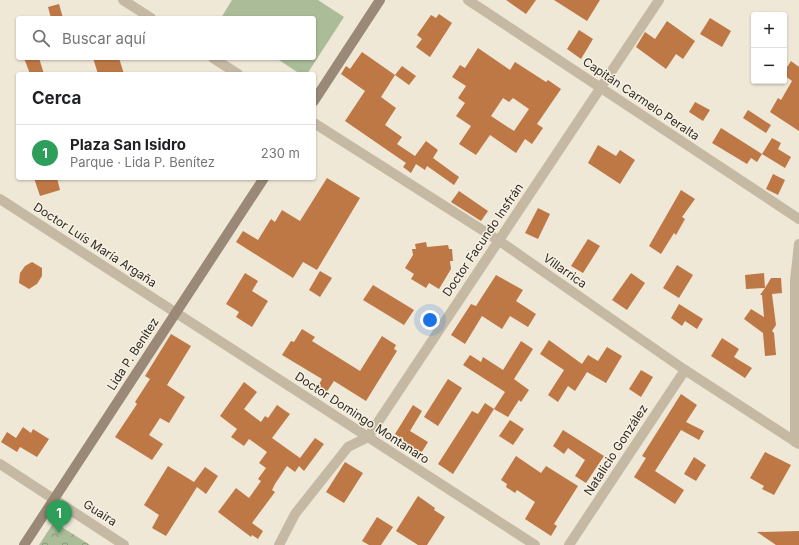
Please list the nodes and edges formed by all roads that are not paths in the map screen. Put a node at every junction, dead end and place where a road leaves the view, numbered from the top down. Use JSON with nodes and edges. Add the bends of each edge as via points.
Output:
{"nodes":[{"id":1,"x":123,"y":0,"type":"edge"},
{"id":2,"x":380,"y":0,"type":"edge"},
{"id":3,"x":468,"y":0,"type":"edge"},
{"id":4,"x":658,"y":0,"type":"edge"},
{"id":5,"x":148,"y":16,"type":"edge"},
{"id":6,"x":216,"y":60,"type":"edge"},
{"id":7,"x":235,"y":72,"type":"edge"},
{"id":8,"x":600,"y":87,"type":"junction"},
{"id":9,"x":316,"y":98,"type":"edge"},
{"id":10,"x":316,"y":124,"type":"edge"},
{"id":11,"x":263,"y":180,"type":"edge"},
{"id":12,"x":0,"y":199,"type":"edge"},
{"id":13,"x":799,"y":219,"type":"edge"},
{"id":14,"x":498,"y":240,"type":"junction"},
{"id":15,"x":799,"y":244,"type":"edge"},
{"id":16,"x":176,"y":313,"type":"junction"},
{"id":17,"x":685,"y":370,"type":"junction"},
{"id":18,"x":368,"y":437,"type":"junction"},
{"id":19,"x":797,"y":443,"type":"edge"},
{"id":20,"x":0,"y":464,"type":"edge"},
{"id":21,"x":54,"y":498,"type":"junction"},
{"id":22,"x":24,"y":545,"type":"edge"},
{"id":23,"x":124,"y":545,"type":"edge"},
{"id":24,"x":279,"y":545,"type":"edge"},
{"id":25,"x":535,"y":545,"type":"edge"},
{"id":26,"x":569,"y":545,"type":"edge"}],
"edges":[{"from":1,"to":5,"type":"street"},
{"from":2,"to":9,"type":"street"},
{"from":3,"to":8,"type":"street","name":"Capitán Carmelo Peralta"},
{"from":4,"to":8,"type":"street","name":"Doctor Facundo Insfrán"},
{"from":6,"to":7,"type":"street"},
{"from":8,"to":13,"type":"street","name":"Capitán Carmelo Peralta"},
{"from":8,"to":14,"type":"street","name":"Doctor Facundo Insfrán"},
{"from":10,"to":14,"type":"street","name":"Villarrica"},
{"from":11,"to":16,"type":"street","name":"Lida P. Benítez"},
{"from":12,"to":16,"type":"street","name":"Doctor Luís María Argaña"},
{"from":14,"to":17,"type":"street","name":"Villarrica"},
{"from":14,"to":18,"type":"street","name":"Doctor Facundo Insfrán"},
{"from":15,"to":19,"type":"street","via":[[795,280]]},
{"from":16,"to":18,"type":"street","name":"Doctor Domingo Montanaro"},
{"from":16,"to":21,"type":"street","name":"Lida P. Benítez"},
{"from":17,"to":19,"type":"street","name":"Villarrica"},
{"from":17,"to":26,"type":"street","name":"Natalicio González"},
{"from":18,"to":24,"type":"street","via":[[348,447],[295,514]]},
{"from":18,"to":25,"type":"street","name":"Doctor Domingo Montanaro"},
{"from":20,"to":21,"type":"street","name":"Guaira"},
{"from":21,"to":22,"type":"street","name":"Lida P. Benítez"},
{"from":21,"to":23,"type":"street","name":"Guaira"}]}
